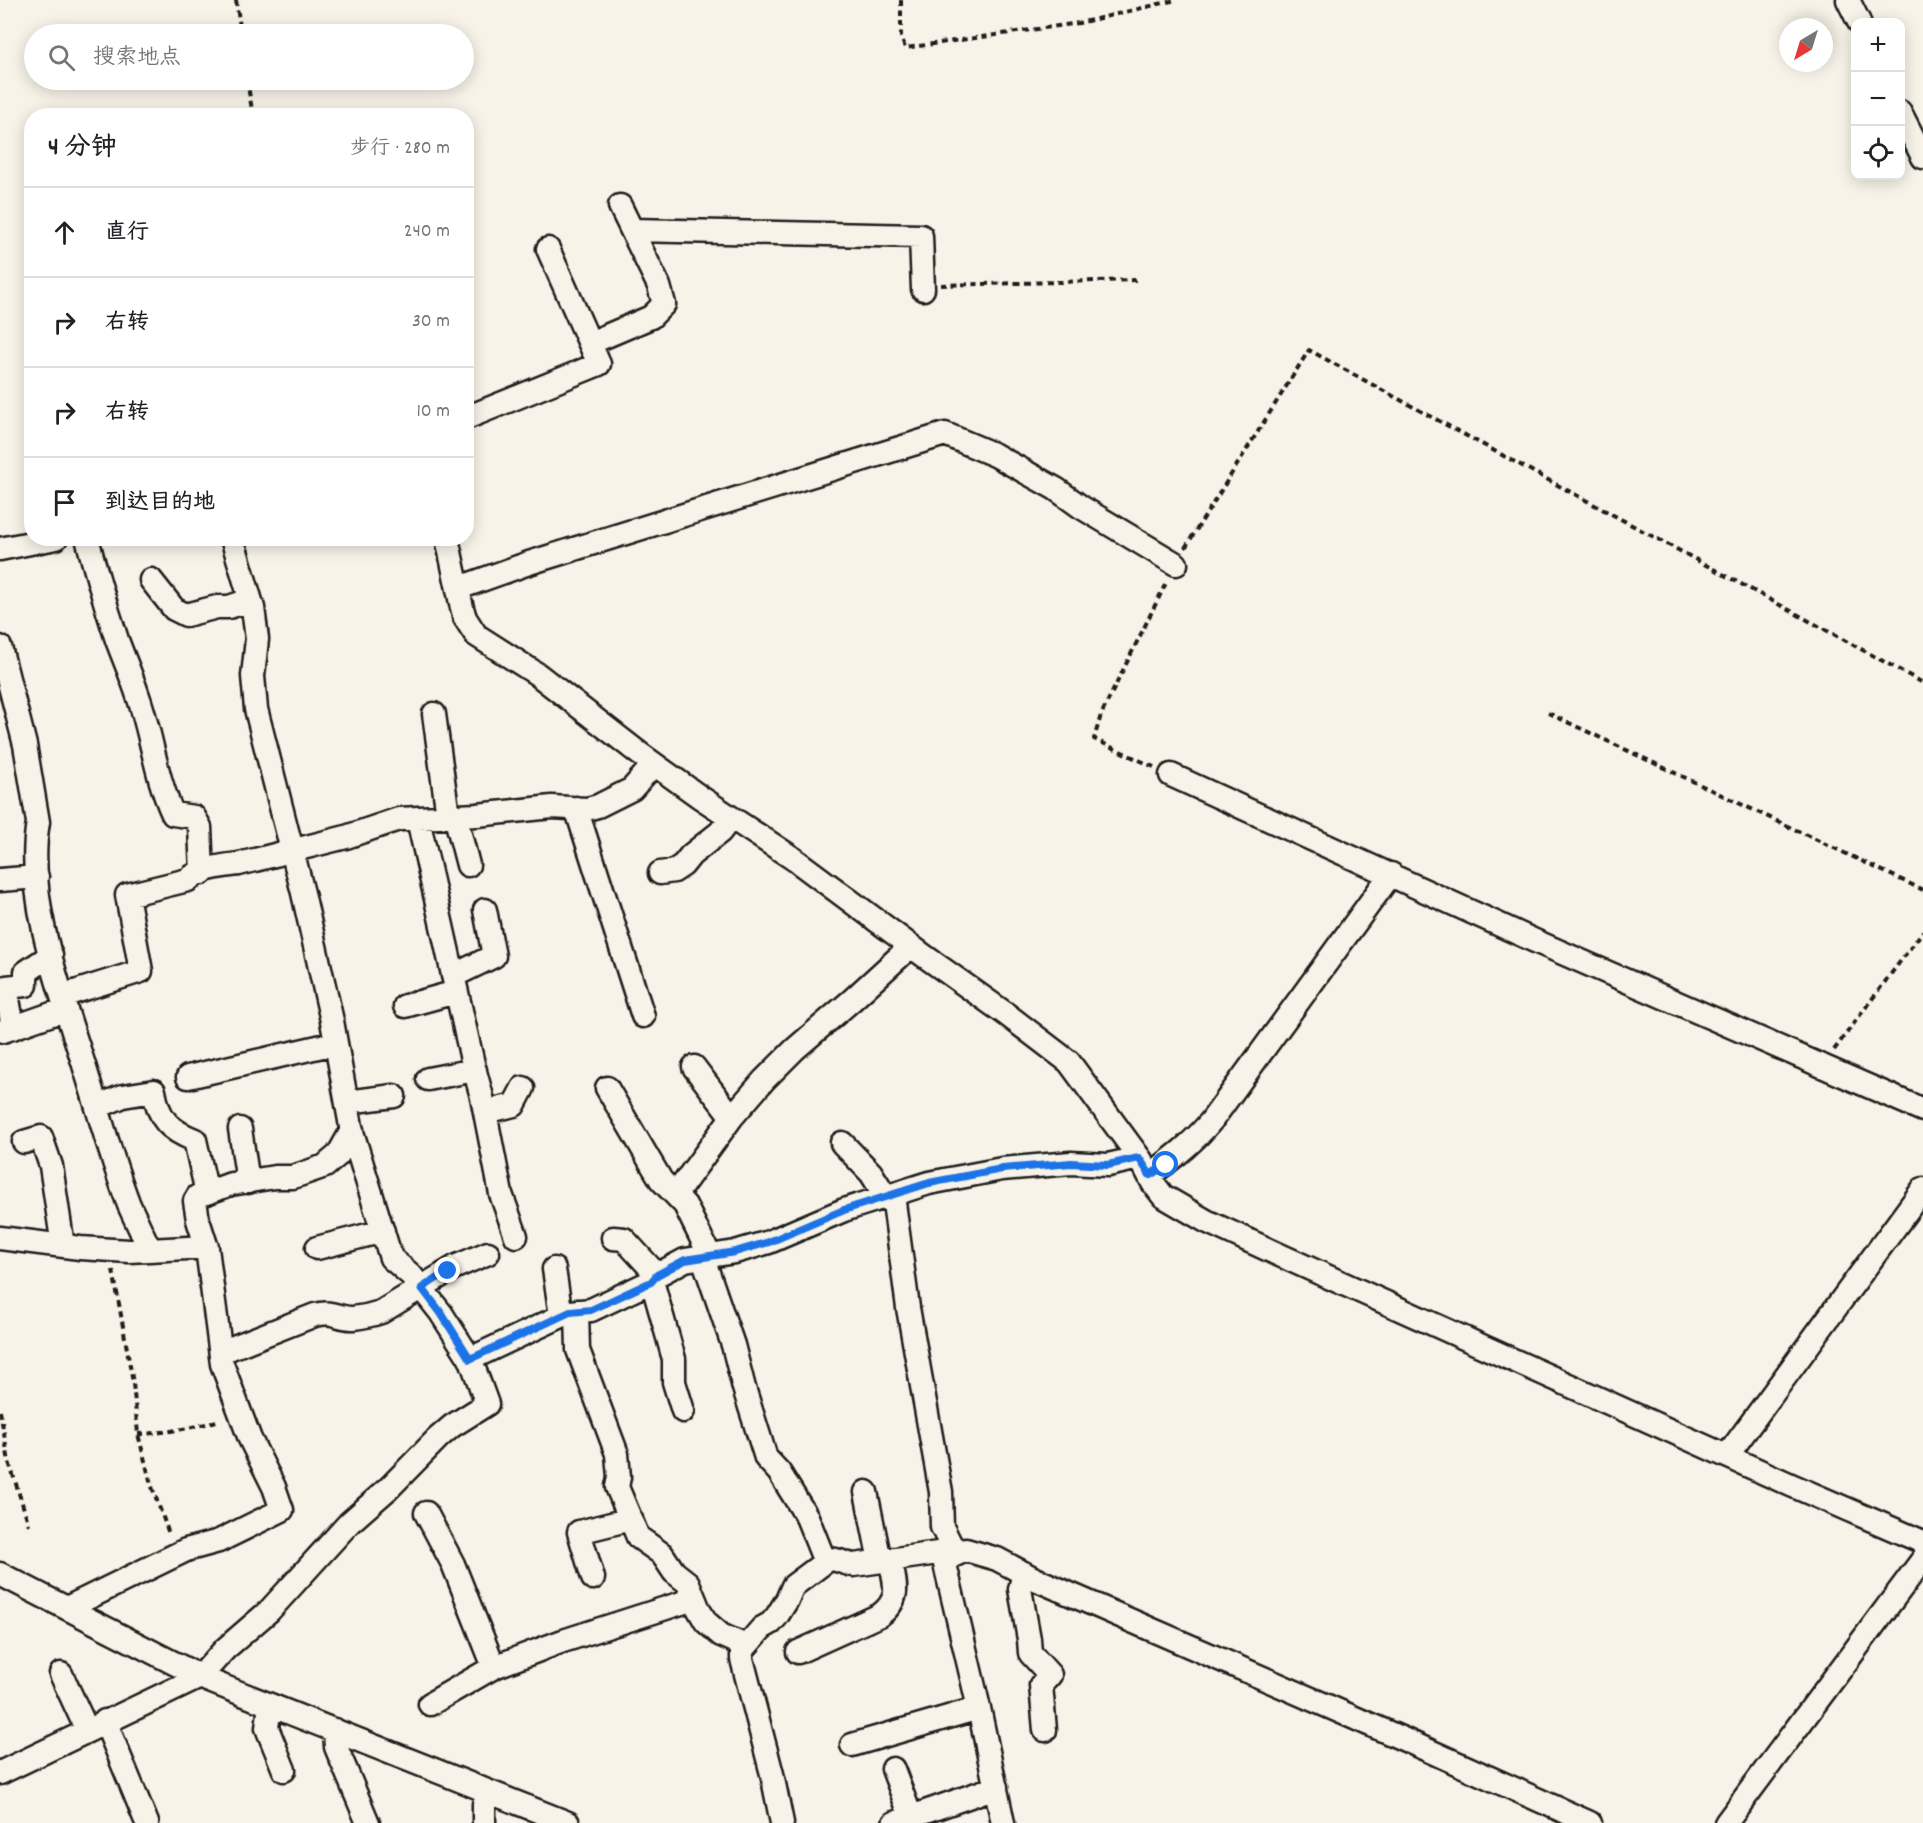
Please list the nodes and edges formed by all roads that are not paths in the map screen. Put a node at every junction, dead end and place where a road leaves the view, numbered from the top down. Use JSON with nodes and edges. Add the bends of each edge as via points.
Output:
{"nodes":[{"id":1,"x":1848,"y":0,"type":"edge"},
{"id":2,"x":1857,"y":18,"type":"edge"},
{"id":3,"x":1905,"y":122,"type":"edge"},
{"id":4,"x":1923,"y":157,"type":"edge"},
{"id":5,"x":620,"y":206,"type":"dead end"},
{"id":6,"x":632,"y":230,"type":"junction"},
{"id":7,"x":548,"y":249,"type":"dead end"},
{"id":8,"x":923,"y":288,"type":"road end"},
{"id":9,"x":590,"y":343,"type":"junction"},
{"id":10,"x":474,"y":415,"type":"edge"},
{"id":11,"x":24,"y":544,"type":"edge"},
{"id":12,"x":89,"y":546,"type":"edge"},
{"id":13,"x":234,"y":546,"type":"edge"},
{"id":14,"x":449,"y":546,"type":"edge"},
{"id":15,"x":0,"y":549,"type":"edge"},
{"id":16,"x":1176,"y":564,"type":"dead end"},
{"id":17,"x":151,"y":580,"type":"dead end"},
{"id":18,"x":459,"y":588,"type":"junction"},
{"id":19,"x":250,"y":600,"type":"junction"},
{"id":20,"x":0,"y":647,"type":"edge"},
{"id":21,"x":434,"y":714,"type":"dead end"},
{"id":22,"x":654,"y":764,"type":"junction"},
{"id":23,"x":1171,"y":775,"type":"dead end"},
{"id":24,"x":576,"y":808,"type":"junction"},
{"id":25,"x":451,"y":815,"type":"junction"},
{"id":26,"x":731,"y":818,"type":"junction"},
{"id":27,"x":418,"y":819,"type":"junction"},
{"id":28,"x":292,"y":850,"type":"junction"},
{"id":29,"x":468,"y":865,"type":"dead end"},
{"id":30,"x":202,"y":873,"type":"junction"},
{"id":31,"x":660,"y":873,"type":"dead end"},
{"id":32,"x":1391,"y":874,"type":"junction"},
{"id":33,"x":37,"y":877,"type":"junction"},
{"id":34,"x":0,"y":880,"type":"edge"},
{"id":35,"x":485,"y":910,"type":"dead end"},
{"id":36,"x":911,"y":946,"type":"junction"},
{"id":37,"x":51,"y":955,"type":"junction"},
{"id":38,"x":454,"y":984,"type":"junction"},
{"id":39,"x":64,"y":1003,"type":"junction"},
{"id":40,"x":405,"y":1006,"type":"dead end"},
{"id":41,"x":643,"y":1016,"type":"dead end"},
{"id":42,"x":335,"y":1043,"type":"junction"},
{"id":43,"x":694,"y":1067,"type":"dead end"},
{"id":44,"x":475,"y":1070,"type":"junction"},
{"id":45,"x":189,"y":1077,"type":"dead end"},
{"id":46,"x":428,"y":1079,"type":"dead end"},
{"id":47,"x":523,"y":1088,"type":"dead end"},
{"id":48,"x":607,"y":1088,"type":"dead end"},
{"id":49,"x":394,"y":1096,"type":"dead end"},
{"id":50,"x":346,"y":1102,"type":"junction"},
{"id":51,"x":98,"y":1107,"type":"junction"},
{"id":52,"x":1923,"y":1110,"type":"edge"},
{"id":53,"x":485,"y":1112,"type":"junction"},
{"id":54,"x":732,"y":1117,"type":"junction"},
{"id":55,"x":240,"y":1130,"type":"dead end"},
{"id":56,"x":352,"y":1130,"type":"junction"},
{"id":57,"x":24,"y":1142,"type":"dead end"},
{"id":58,"x":842,"y":1143,"type":"dead end"},
{"id":59,"x":1144,"y":1167,"type":"junction"},
{"id":60,"x":249,"y":1182,"type":"junction"},
{"id":61,"x":1923,"y":1189,"type":"edge"},
{"id":62,"x":207,"y":1193,"type":"junction"},
{"id":63,"x":676,"y":1194,"type":"junction"},
{"id":64,"x":890,"y":1196,"type":"junction"},
{"id":65,"x":382,"y":1231,"type":"junction"},
{"id":66,"x":516,"y":1236,"type":"dead end"},
{"id":67,"x":0,"y":1238,"type":"edge"},
{"id":68,"x":613,"y":1238,"type":"dead end"},
{"id":69,"x":63,"y":1246,"type":"junction"},
{"id":70,"x":207,"y":1247,"type":"junction"},
{"id":71,"x":317,"y":1248,"type":"dead end"},
{"id":72,"x":150,"y":1251,"type":"junction"},
{"id":73,"x":488,"y":1253,"type":"dead end"},
{"id":74,"x":707,"y":1257,"type":"junction"},
{"id":75,"x":554,"y":1269,"type":"dead end"},
{"id":76,"x":654,"y":1278,"type":"junction"},
{"id":77,"x":422,"y":1288,"type":"junction"},
{"id":78,"x":569,"y":1313,"type":"junction"},
{"id":79,"x":220,"y":1352,"type":"junction"},
{"id":80,"x":470,"y":1359,"type":"junction"},
{"id":81,"x":683,"y":1411,"type":"dead end"},
{"id":82,"x":1727,"y":1456,"type":"junction"},
{"id":83,"x":866,"y":1492,"type":"dead end"},
{"id":84,"x":426,"y":1513,"type":"dead end"},
{"id":85,"x":631,"y":1519,"type":"junction"},
{"id":86,"x":1923,"y":1542,"type":"edge"},
{"id":87,"x":952,"y":1556,"type":"junction"},
{"id":88,"x":1923,"y":1559,"type":"edge"},
{"id":89,"x":885,"y":1560,"type":"junction"},
{"id":90,"x":825,"y":1562,"type":"junction"},
{"id":91,"x":0,"y":1574,"type":"edge"},
{"id":92,"x":1024,"y":1574,"type":"junction"},
{"id":93,"x":593,"y":1578,"type":"dead end"},
{"id":94,"x":694,"y":1599,"type":"junction"},
{"id":95,"x":67,"y":1608,"type":"junction"},
{"id":96,"x":746,"y":1646,"type":"junction"},
{"id":97,"x":798,"y":1652,"type":"dead end"},
{"id":98,"x":494,"y":1667,"type":"junction"},
{"id":99,"x":61,"y":1674,"type":"dead end"},
{"id":100,"x":200,"y":1677,"type":"junction"},
{"id":101,"x":430,"y":1704,"type":"dead end"},
{"id":102,"x":270,"y":1705,"type":"junction"},
{"id":103,"x":979,"y":1708,"type":"junction"},
{"id":104,"x":96,"y":1726,"type":"junction"},
{"id":105,"x":1045,"y":1730,"type":"dead end"},
{"id":106,"x":335,"y":1731,"type":"junction"},
{"id":107,"x":852,"y":1745,"type":"dead end"},
{"id":108,"x":894,"y":1769,"type":"dead end"},
{"id":109,"x":284,"y":1770,"type":"dead end"},
{"id":110,"x":0,"y":1773,"type":"edge"},
{"id":111,"x":996,"y":1787,"type":"junction"},
{"id":112,"x":489,"y":1792,"type":"junction"},
{"id":113,"x":903,"y":1820,"type":"edge"},
{"id":114,"x":147,"y":1823,"type":"edge"},
{"id":115,"x":368,"y":1823,"type":"edge"},
{"id":116,"x":484,"y":1823,"type":"edge"},
{"id":117,"x":568,"y":1823,"type":"edge"},
{"id":118,"x":782,"y":1823,"type":"edge"},
{"id":119,"x":1003,"y":1823,"type":"edge"},
{"id":120,"x":1590,"y":1823,"type":"edge"},
{"id":121,"x":1726,"y":1823,"type":"edge"}],
"edges":[{"from":1,"to":2,"type":"street"},
{"from":3,"to":4,"type":"street"},
{"from":5,"to":6,"type":"street"},
{"from":6,"to":8,"type":"street","via":[[921,236]]},
{"from":6,"to":9,"type":"street","via":[[664,304],[651,317]]},
{"from":7,"to":9,"type":"street"},
{"from":9,"to":10,"type":"street","via":[[599,364]]},
{"from":11,"to":15,"type":"street"},
{"from":12,"to":30,"type":"street","via":[[106,607],[139,697],[168,804],[173,814],[194,817],[200,826]]},
{"from":13,"to":19,"type":"street"},
{"from":14,"to":18,"type":"street"},
{"from":16,"to":18,"type":"street","via":[[1056,489],[995,455],[945,434]]},
{"from":17,"to":19,"type":"street","via":[[174,609],[186,615]]},
{"from":18,"to":22,"type":"street","via":[[465,618],[476,635],[537,674]]},
{"from":19,"to":28,"type":"street","via":[[257,639],[253,692]]},
{"from":20,"to":33,"type":"street","via":[[25,745],[38,822]]},
{"from":21,"to":25,"type":"street"},
{"from":22,"to":24,"type":"street","via":[[632,789],[598,806]]},
{"from":22,"to":26,"type":"street"},
{"from":23,"to":32,"type":"street"},
{"from":24,"to":25,"type":"street"},
{"from":24,"to":41,"type":"street"},
{"from":25,"to":27,"type":"street"},
{"from":25,"to":29,"type":"street"},
{"from":26,"to":31,"type":"street","via":[[682,865]]},
{"from":26,"to":36,"type":"street","via":[[794,859]]},
{"from":27,"to":28,"type":"street","via":[[399,819]]},
{"from":27,"to":38,"type":"street"},
{"from":28,"to":30,"type":"street"},
{"from":28,"to":42,"type":"street"},
{"from":30,"to":39,"type":"street","via":[[127,895],[141,971]]},
{"from":32,"to":52,"type":"street"},
{"from":32,"to":59,"type":"street","via":[[1197,1138],[1179,1154]]},
{"from":33,"to":34,"type":"street"},
{"from":33,"to":37,"type":"street"},
{"from":35,"to":38,"type":"street","via":[[494,956]]},
{"from":36,"to":54,"type":"street","via":[[795,1049]]},
{"from":36,"to":59,"type":"street","via":[[1069,1062]]},
{"from":37,"to":39,"type":"street"},
{"from":37,"to":39,"type":"street","via":[[26,972],[26,985],[6,987],[8,1029]]},
{"from":38,"to":40,"type":"street"},
{"from":38,"to":44,"type":"street"},
{"from":39,"to":51,"type":"street"},
{"from":42,"to":45,"type":"street"},
{"from":42,"to":50,"type":"street"},
{"from":43,"to":54,"type":"street"},
{"from":44,"to":46,"type":"street"},
{"from":44,"to":53,"type":"street"},
{"from":47,"to":53,"type":"street","via":[[514,1105]]},
{"from":48,"to":63,"type":"street","via":[[661,1180]]},
{"from":49,"to":50,"type":"street"},
{"from":50,"to":56,"type":"street"},
{"from":51,"to":62,"type":"street","via":[[123,1096],[154,1090],[164,1120],[179,1135],[195,1140]]},
{"from":51,"to":72,"type":"street","via":[[129,1204]]},
{"from":53,"to":66,"type":"street","via":[[501,1194]]},
{"from":54,"to":63,"type":"street"},
{"from":55,"to":60,"type":"street"},
{"from":56,"to":60,"type":"street","via":[[338,1155],[325,1166],[293,1177]]},
{"from":56,"to":65,"type":"street"},
{"from":57,"to":69,"type":"street","via":[[41,1137],[51,1166]]},
{"from":58,"to":64,"type":"street"},
{"from":59,"to":64,"type":"street","via":[[1071,1163],[1002,1169],[929,1183]]},
{"from":59,"to":82,"type":"street","via":[[1163,1196],[1206,1221]]},
{"from":60,"to":62,"type":"street"},
{"from":61,"to":82,"type":"street"},
{"from":62,"to":70,"type":"street","via":[[195,1201]]},
{"from":63,"to":74,"type":"street","via":[[689,1213]]},
{"from":64,"to":74,"type":"street","via":[[844,1210],[769,1242]]},
{"from":64,"to":87,"type":"street","via":[[941,1492],[942,1527]]},
{"from":65,"to":71,"type":"street"},
{"from":65,"to":77,"type":"street","via":[[392,1258]]},
{"from":67,"to":69,"type":"street"},
{"from":68,"to":76,"type":"street","via":[[624,1239]]},
{"from":69,"to":72,"type":"street"},
{"from":70,"to":72,"type":"street"},
{"from":70,"to":79,"type":"street"},
{"from":73,"to":77,"type":"street","via":[[455,1267]]},
{"from":74,"to":76,"type":"street","via":[[685,1260]]},
{"from":74,"to":90,"type":"street","via":[[766,1458],[807,1517]]},
{"from":75,"to":78,"type":"street"},
{"from":76,"to":78,"type":"street","via":[[591,1310]]},
{"from":76,"to":81,"type":"street"},
{"from":77,"to":79,"type":"street","via":[[369,1316],[352,1318],[326,1312]]},
{"from":77,"to":80,"type":"street"},
{"from":78,"to":80,"type":"street"},
{"from":78,"to":85,"type":"street","via":[[578,1350],[618,1454],[617,1486]]},
{"from":79,"to":95,"type":"street","via":[[250,1439],[282,1510]]},
{"from":80,"to":100,"type":"street","via":[[487,1404],[438,1438],[349,1523],[269,1611]]},
{"from":82,"to":86,"type":"street"},
{"from":83,"to":89,"type":"street"},
{"from":84,"to":98,"type":"street","via":[[453,1564]]},
{"from":85,"to":93,"type":"street","via":[[579,1533]]},
{"from":85,"to":94,"type":"street","via":[[638,1537],[662,1554],[674,1572],[688,1583]]},
{"from":87,"to":89,"type":"street","via":[[938,1553]]},
{"from":87,"to":92,"type":"street","via":[[966,1550],[997,1559]]},
{"from":87,"to":103,"type":"street"},
{"from":88,"to":121,"type":"street"},
{"from":89,"to":90,"type":"street","via":[[854,1565],[835,1559]]},
{"from":89,"to":97,"type":"street","via":[[895,1583],[890,1607]]},
{"from":90,"to":96,"type":"street","via":[[793,1586],[777,1616]]},
{"from":91,"to":95,"type":"street"},
{"from":92,"to":105,"type":"street","via":[[1020,1589],[1030,1653],[1050,1675],[1041,1685]]},
{"from":92,"to":120,"type":"street"},
{"from":94,"to":96,"type":"street","via":[[706,1622],[721,1635]]},
{"from":94,"to":98,"type":"street"},
{"from":95,"to":100,"type":"street"},
{"from":96,"to":118,"type":"street","via":[[742,1659]]},
{"from":98,"to":101,"type":"street"},
{"from":99,"to":104,"type":"street"},
{"from":100,"to":102,"type":"street"},
{"from":100,"to":104,"type":"street"},
{"from":102,"to":106,"type":"street"},
{"from":102,"to":109,"type":"street","via":[[267,1728]]},
{"from":103,"to":107,"type":"street"},
{"from":103,"to":111,"type":"street"},
{"from":104,"to":110,"type":"street"},
{"from":104,"to":114,"type":"street"},
{"from":106,"to":112,"type":"street"},
{"from":106,"to":115,"type":"street","via":[[336,1747]]},
{"from":108,"to":113,"type":"street"},
{"from":111,"to":113,"type":"street"},
{"from":111,"to":119,"type":"street"},
{"from":112,"to":116,"type":"street","via":[[484,1804]]},
{"from":112,"to":117,"type":"street"}]}
